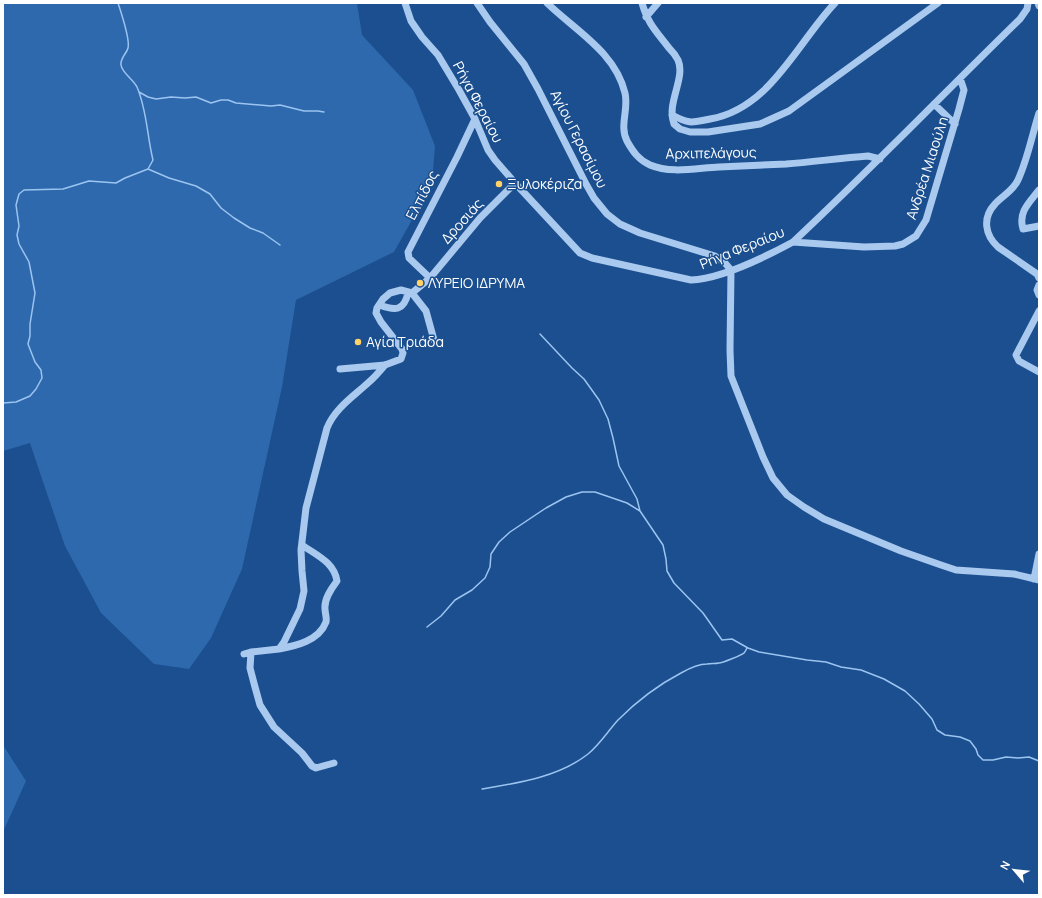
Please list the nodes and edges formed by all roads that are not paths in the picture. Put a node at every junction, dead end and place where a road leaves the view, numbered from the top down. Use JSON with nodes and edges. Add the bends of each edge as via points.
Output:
{"nodes":[{"id":1,"x":405,"y":3,"type":"edge"},
{"id":2,"x":477,"y":3,"type":"edge"},
{"id":3,"x":547,"y":3,"type":"edge"},
{"id":4,"x":642,"y":3,"type":"edge"},
{"id":5,"x":658,"y":3,"type":"edge"},
{"id":6,"x":835,"y":3,"type":"edge"},
{"id":7,"x":938,"y":3,"type":"edge"},
{"id":8,"x":1028,"y":3,"type":"edge"},
{"id":9,"x":1038,"y":3,"type":"edge"},
{"id":10,"x":1039,"y":6,"type":"edge"},
{"id":11,"x":646,"y":17,"type":"junction"},
{"id":12,"x":960,"y":78,"type":"junction"},
{"id":13,"x":934,"y":104,"type":"junction"},
{"id":14,"x":1039,"y":113,"type":"edge"},
{"id":15,"x":672,"y":115,"type":"junction"},
{"id":16,"x":475,"y":119,"type":"junction"},
{"id":17,"x":956,"y":124,"type":"junction"},
{"id":18,"x":880,"y":159,"type":"junction"},
{"id":19,"x":514,"y":183,"type":"junction"},
{"id":20,"x":1039,"y":190,"type":"edge"},
{"id":21,"x":1039,"y":226,"type":"edge"},
{"id":22,"x":793,"y":242,"type":"junction"},
{"id":23,"x":731,"y":270,"type":"junction"},
{"id":24,"x":430,"y":278,"type":"junction"},
{"id":25,"x":1039,"y":278,"type":"edge"},
{"id":26,"x":1039,"y":285,"type":"edge"},
{"id":27,"x":410,"y":293,"type":"junction"},
{"id":28,"x":1039,"y":295,"type":"edge"},
{"id":29,"x":380,"y":305,"type":"junction"},
{"id":30,"x":1039,"y":311,"type":"edge"},
{"id":31,"x":434,"y":340,"type":"dead end"},
{"id":32,"x":384,"y":365,"type":"junction"},
{"id":33,"x":340,"y":369,"type":"dead end"},
{"id":34,"x":1039,"y":372,"type":"edge"},
{"id":35,"x":302,"y":545,"type":"junction"},
{"id":36,"x":1039,"y":554,"type":"edge"},
{"id":37,"x":1036,"y":580,"type":"edge"},
{"id":38,"x":279,"y":648,"type":"junction"},
{"id":39,"x":334,"y":763,"type":"dead end"}],
"edges":[{"from":1,"to":16,"type":"street","name":"Ρήγα Φεραίου","via":[[411,21],[438,55]]},
{"from":2,"to":23,"type":"street","name":"Αγίου Γερασίμου","via":[[524,64],[586,184],[607,214],[620,224],[640,233],[715,256]]},
{"from":3,"to":18,"type":"street","name":"Αρχιπελάγους","via":[[595,45],[614,67],[623,83],[626,96],[626,139],[640,160],[676,170],[787,164],[868,156]]},
{"from":4,"to":11,"type":"street"},
{"from":5,"to":11,"type":"street"},
{"from":6,"to":15,"type":"street","via":[[768,86],[742,107],[717,118],[693,122],[684,122]]},
{"from":7,"to":15,"type":"street","via":[[789,111],[765,122],[715,132],[690,132],[675,126]]},
{"from":8,"to":12,"type":"street","name":"Ρήγα Φεραίου","via":[[1020,19]]},
{"from":9,"to":10,"type":"street"},
{"from":11,"to":15,"type":"street","via":[[678,60],[679,74]]},
{"from":12,"to":13,"type":"street","name":"Ρήγα Φεραίου"},
{"from":12,"to":17,"type":"street","name":"Ανδρέα Μιαούλη","via":[[964,90]]},
{"from":13,"to":17,"type":"street"},
{"from":13,"to":18,"type":"street","name":"Ρήγα Φεραίου"},
{"from":14,"to":25,"type":"street","via":[[1018,182],[995,204],[989,212],[986,224],[992,242]]},
{"from":16,"to":19,"type":"street","name":"Ρήγα Φεραίου","via":[[488,150]]},
{"from":16,"to":24,"type":"street","name":"Ελπίδος","via":[[408,252],[409,258]]},
{"from":17,"to":22,"type":"street","name":"Ανδρέα Μιαούλη","via":[[926,220],[916,236],[895,246],[864,247]]},
{"from":18,"to":22,"type":"street","name":"Ρήγα Φεραίου"},
{"from":19,"to":23,"type":"street","name":"Ρήγα Φεραίου","via":[[585,256],[691,280],[701,280]]},
{"from":19,"to":24,"type":"street","name":"Δροσιάς","via":[[480,218]]},
{"from":20,"to":21,"type":"street","via":[[1021,217],[1023,229]]},
{"from":22,"to":23,"type":"street","name":"Ρήγα Φεραίου"},
{"from":23,"to":37,"type":"street","via":[[731,376],[763,457],[773,478],[787,495],[824,519],[941,565],[956,570],[1014,574]]},
{"from":24,"to":27,"type":"street","name":"Δροσιάς"},
{"from":26,"to":28,"type":"street"},
{"from":27,"to":29,"type":"street","via":[[401,290],[390,293]]},
{"from":27,"to":29,"type":"street","name":"Δροσιάς","via":[[401,307],[389,309]]},
{"from":27,"to":31,"type":"street","via":[[426,311]]},
{"from":29,"to":32,"type":"street","via":[[376,313],[403,353],[401,360]]},
{"from":30,"to":34,"type":"street","via":[[1016,355],[1019,361]]},
{"from":32,"to":33,"type":"street"},
{"from":32,"to":35,"type":"street","via":[[370,382],[330,419],[306,508]]},
{"from":35,"to":38,"type":"street","via":[[304,592],[300,608]]},
{"from":35,"to":38,"type":"street","via":[[332,566],[337,581],[327,598],[326,622],[318,633],[307,641]]},
{"from":36,"to":37,"type":"street"},
{"from":38,"to":39,"type":"street","via":[[248,653],[260,705],[274,728],[302,753],[312,766],[316,768]]}]}
